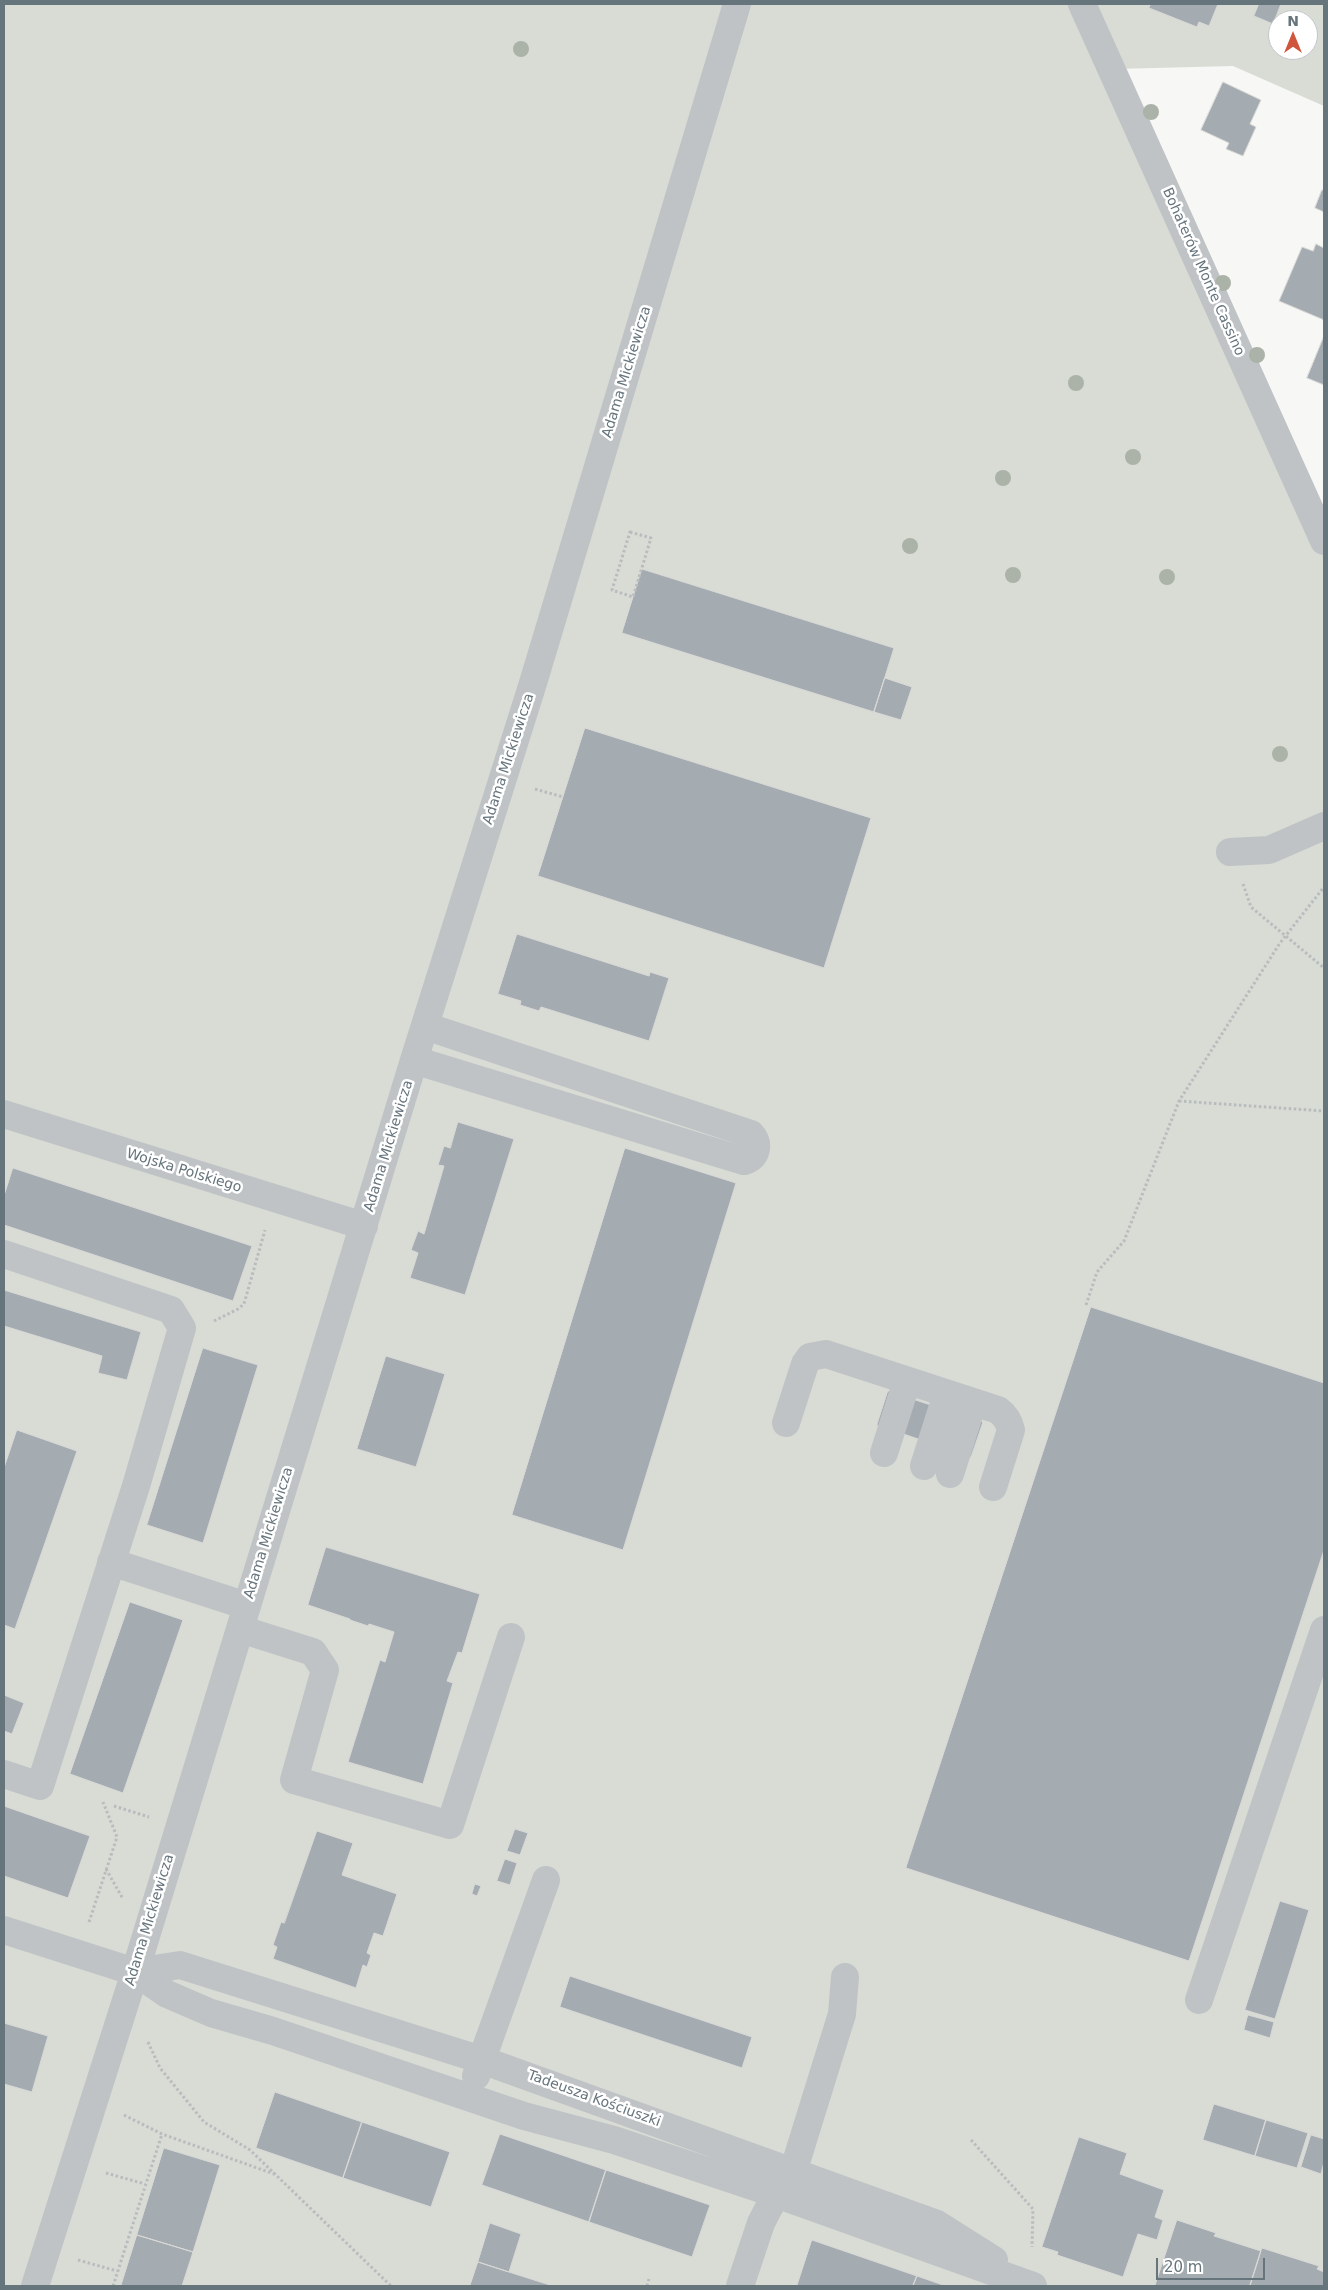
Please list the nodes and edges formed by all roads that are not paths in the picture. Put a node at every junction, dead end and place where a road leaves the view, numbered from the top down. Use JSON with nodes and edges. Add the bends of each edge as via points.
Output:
{"nodes":[{"id":1,"x":738,"y":4,"type":"edge"},
{"id":2,"x":1082,"y":4,"type":"edge"},
{"id":3,"x":1324,"y":541,"type":"edge"},
{"id":4,"x":1324,"y":826,"type":"edge"},
{"id":5,"x":1230,"y":852,"type":"road end"},
{"id":6,"x":425,"y":1026,"type":"junction"},
{"id":7,"x":414,"y":1060,"type":"junction"},
{"id":8,"x":4,"y":1114,"type":"edge"},
{"id":9,"x":364,"y":1226,"type":"junction"},
{"id":10,"x":4,"y":1254,"type":"edge"},
{"id":11,"x":907,"y":1381,"type":"junction"},
{"id":12,"x":947,"y":1394,"type":"junction"},
{"id":13,"x":973,"y":1402,"type":"junction"},
{"id":14,"x":786,"y":1423,"type":"dead end"},
{"id":15,"x":884,"y":1453,"type":"dead end"},
{"id":16,"x":924,"y":1466,"type":"dead end"},
{"id":17,"x":950,"y":1474,"type":"dead end"},
{"id":18,"x":992,"y":1487,"type":"dead end"},
{"id":19,"x":111,"y":1562,"type":"junction"},
{"id":20,"x":243,"y":1617,"type":"junction"},
{"id":21,"x":1324,"y":1630,"type":"edge"},
{"id":22,"x":510,"y":1637,"type":"dead end"},
{"id":23,"x":4,"y":1774,"type":"edge"},
{"id":24,"x":546,"y":1880,"type":"dead end"},
{"id":25,"x":4,"y":1930,"type":"edge"},
{"id":26,"x":135,"y":1972,"type":"junction"},
{"id":27,"x":845,"y":1977,"type":"dead end"},
{"id":28,"x":1199,"y":2000,"type":"dead end"},
{"id":29,"x":482,"y":2060,"type":"junction"},
{"id":30,"x":470,"y":2097,"type":"junction"},
{"id":31,"x":793,"y":2172,"type":"junction"},
{"id":32,"x":776,"y":2194,"type":"junction"},
{"id":33,"x":35,"y":2286,"type":"edge"},
{"id":34,"x":740,"y":2286,"type":"edge"},
{"id":35,"x":1034,"y":2286,"type":"edge"}],
"edges":[{"from":1,"to":6,"type":"street","name":"Adama Mickiewicza"},
{"from":2,"to":3,"type":"street","name":"Bohaterów Monte Cassino"},
{"from":4,"to":5,"type":"street","via":[[1269,850]]},
{"from":6,"to":7,"type":"street","name":"Adama Mickiewicza"},
{"from":6,"to":7,"type":"street","via":[[751,1134],[756,1140],[757,1150],[744,1161]]},
{"from":7,"to":9,"type":"street","name":"Adama Mickiewicza"},
{"from":8,"to":9,"type":"street","name":"Wojska Polskiego"},
{"from":9,"to":20,"type":"street","name":"Adama Mickiewicza"},
{"from":10,"to":19,"type":"street","via":[[171,1310],[182,1328]]},
{"from":11,"to":12,"type":"street"},
{"from":11,"to":14,"type":"street","via":[[826,1354],[810,1357]]},
{"from":11,"to":15,"type":"street"},
{"from":12,"to":13,"type":"street"},
{"from":12,"to":16,"type":"street"},
{"from":13,"to":17,"type":"street"},
{"from":13,"to":18,"type":"street","via":[[998,1410],[1010,1424],[1011,1430]]},
{"from":19,"to":20,"type":"street"},
{"from":19,"to":23,"type":"street","via":[[40,1786]]},
{"from":20,"to":22,"type":"street","via":[[313,1652],[325,1670],[294,1780],[450,1825]]},
{"from":20,"to":26,"type":"street","name":"Adama Mickiewicza"},
{"from":21,"to":28,"type":"street"},
{"from":24,"to":29,"type":"street"},
{"from":25,"to":26,"type":"street","name":"Tadeusza Kościuszki"},
{"from":26,"to":29,"type":"street","name":"Tadeusza Kościuszki","via":[[180,1965]]},
{"from":26,"to":30,"type":"street","name":"Tadeusza Kościuszki","via":[[168,1994],[211,2012]]},
{"from":26,"to":33,"type":"street","name":"Adama Mickiewicza"},
{"from":27,"to":31,"type":"street","via":[[842,2014]]},
{"from":29,"to":30,"type":"street"},
{"from":29,"to":31,"type":"street","name":"Tadeusza Kościuszki"},
{"from":30,"to":32,"type":"street","name":"Tadeusza Kościuszki","via":[[524,2116],[614,2140]]},
{"from":31,"to":32,"type":"street"},
{"from":31,"to":35,"type":"street","name":"Tadeusza Kościuszki","via":[[936,2224]]},
{"from":32,"to":34,"type":"street","via":[[761,2223]]},
{"from":32,"to":35,"type":"street","name":"Tadeusza Kościuszki"}]}
